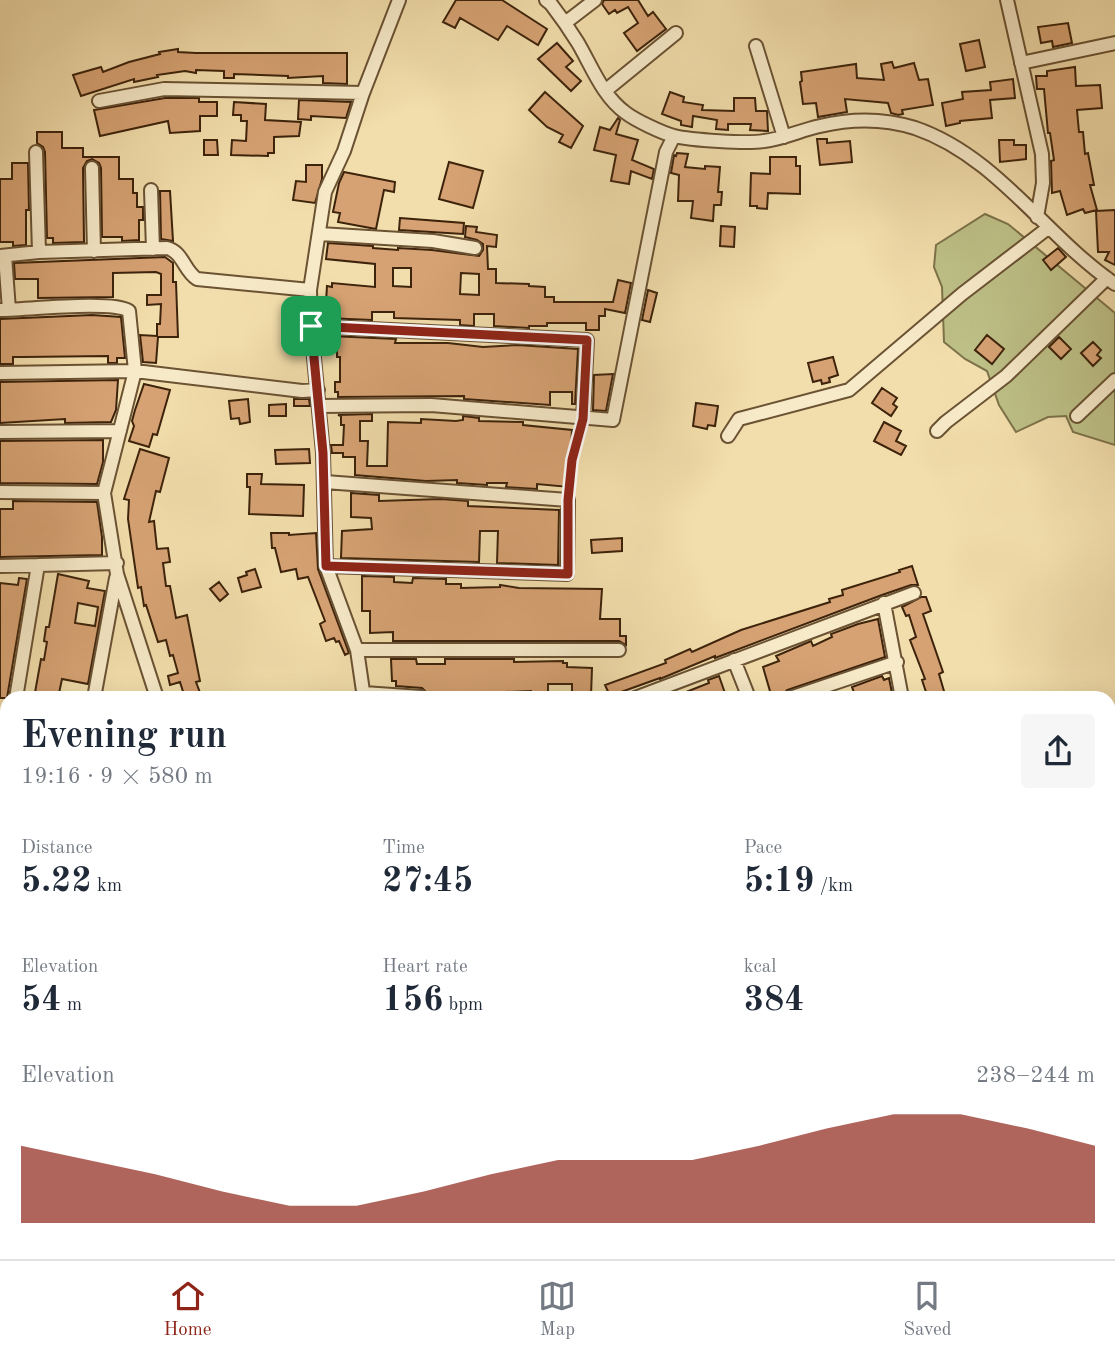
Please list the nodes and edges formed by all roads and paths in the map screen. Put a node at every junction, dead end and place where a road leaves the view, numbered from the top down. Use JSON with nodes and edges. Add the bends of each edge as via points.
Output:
{"nodes":[{"id":1,"x":399,"y":0,"type":"edge"},
{"id":2,"x":546,"y":0,"type":"edge"},
{"id":3,"x":595,"y":0,"type":"edge"},
{"id":4,"x":1007,"y":0,"type":"edge"},
{"id":5,"x":565,"y":23,"type":"junction"},
{"id":6,"x":676,"y":33,"type":"dead end"},
{"id":7,"x":1115,"y":43,"type":"edge"},
{"id":8,"x":756,"y":46,"type":"dead end"},
{"id":9,"x":1021,"y":63,"type":"junction"},
{"id":10,"x":605,"y":91,"type":"junction"},
{"id":11,"x":363,"y":93,"type":"junction"},
{"id":12,"x":99,"y":101,"type":"dead end"},
{"id":13,"x":674,"y":136,"type":"junction"},
{"id":14,"x":784,"y":137,"type":"junction"},
{"id":15,"x":36,"y":152,"type":"dead end"},
{"id":16,"x":92,"y":168,"type":"dead end"},
{"id":17,"x":150,"y":190,"type":"dead end"},
{"id":18,"x":1037,"y":217,"type":"junction"},
{"id":19,"x":1048,"y":228,"type":"junction"},
{"id":20,"x":320,"y":234,"type":"junction"},
{"id":21,"x":475,"y":248,"type":"dead end"},
{"id":22,"x":153,"y":249,"type":"junction"},
{"id":23,"x":94,"y":251,"type":"junction"},
{"id":24,"x":39,"y":252,"type":"junction"},
{"id":25,"x":2,"y":256,"type":"edge"},
{"id":26,"x":1111,"y":281,"type":"edge"},
{"id":27,"x":310,"y":290,"type":"junction"},
{"id":28,"x":4,"y":310,"type":"edge"},
{"id":29,"x":311,"y":326,"type":"junction"},
{"id":30,"x":135,"y":371,"type":"junction"},
{"id":31,"x":0,"y":373,"type":"edge"},
{"id":32,"x":1115,"y":380,"type":"edge"},
{"id":33,"x":318,"y":390,"type":"junction"},
{"id":34,"x":320,"y":406,"type":"junction"},
{"id":35,"x":1077,"y":416,"type":"dead end"},
{"id":36,"x":583,"y":419,"type":"junction"},
{"id":37,"x":120,"y":431,"type":"junction"},
{"id":38,"x":937,"y":431,"type":"dead end"},
{"id":39,"x":0,"y":432,"type":"edge"},
{"id":40,"x":728,"y":436,"type":"dead end"},
{"id":41,"x":325,"y":482,"type":"junction"},
{"id":42,"x":0,"y":492,"type":"edge"},
{"id":43,"x":104,"y":493,"type":"junction"},
{"id":44,"x":568,"y":500,"type":"junction"},
{"id":45,"x":38,"y":565,"type":"junction"},
{"id":46,"x":0,"y":566,"type":"edge"},
{"id":47,"x":326,"y":566,"type":"junction"},
{"id":48,"x":117,"y":569,"type":"junction"},
{"id":49,"x":914,"y":593,"type":"dead end"},
{"id":50,"x":884,"y":603,"type":"junction"},
{"id":51,"x":357,"y":650,"type":"junction"},
{"id":52,"x":619,"y":650,"type":"dead end"},
{"id":53,"x":734,"y":660,"type":"junction"},
{"id":54,"x":897,"y":662,"type":"junction"},
{"id":55,"x":17,"y":691,"type":"edge"},
{"id":56,"x":94,"y":691,"type":"edge"},
{"id":57,"x":155,"y":691,"type":"edge"},
{"id":58,"x":363,"y":691,"type":"edge"},
{"id":59,"x":653,"y":691,"type":"edge"},
{"id":60,"x":746,"y":691,"type":"edge"},
{"id":61,"x":811,"y":691,"type":"edge"},
{"id":62,"x":901,"y":691,"type":"edge"}],
"edges":[{"from":1,"to":11,"type":"street"},
{"from":2,"to":5,"type":"street"},
{"from":3,"to":5,"type":"street"},
{"from":4,"to":9,"type":"street"},
{"from":5,"to":10,"type":"street"},
{"from":6,"to":10,"type":"street"},
{"from":7,"to":9,"type":"street"},
{"from":8,"to":14,"type":"street"},
{"from":9,"to":18,"type":"street","via":[[1042,154]]},
{"from":10,"to":13,"type":"street","via":[[625,113]]},
{"from":11,"to":12,"type":"street","via":[[164,89]]},
{"from":11,"to":20,"type":"street","via":[[325,192]]},
{"from":13,"to":14,"type":"street","via":[[750,142]]},
{"from":13,"to":36,"type":"street","via":[[666,152],[613,420]]},
{"from":14,"to":18,"type":"street","via":[[862,119],[917,129],[951,144],[987,169]]},
{"from":15,"to":24,"type":"street"},
{"from":16,"to":23,"type":"street"},
{"from":17,"to":22,"type":"street"},
{"from":18,"to":19,"type":"street"},
{"from":19,"to":26,"type":"street"},
{"from":19,"to":40,"type":"street","via":[[849,390],[739,419]]},
{"from":20,"to":21,"type":"street"},
{"from":20,"to":27,"type":"street"},
{"from":22,"to":23,"type":"street"},
{"from":22,"to":27,"type":"street","via":[[177,253],[197,279]]},
{"from":23,"to":24,"type":"street"},
{"from":24,"to":25,"type":"street"},
{"from":25,"to":28,"type":"street"},
{"from":26,"to":38,"type":"street"},
{"from":27,"to":29,"type":"street"},
{"from":28,"to":30,"type":"street","via":[[125,308],[131,316]]},
{"from":29,"to":33,"type":"street"},
{"from":29,"to":36,"type":"street","via":[[587,340]]},
{"from":30,"to":31,"type":"street"},
{"from":30,"to":33,"type":"street"},
{"from":30,"to":37,"type":"street"},
{"from":32,"to":35,"type":"street"},
{"from":33,"to":34,"type":"street"},
{"from":34,"to":36,"type":"street","via":[[431,405]]},
{"from":34,"to":41,"type":"street"},
{"from":36,"to":44,"type":"path"},
{"from":37,"to":39,"type":"street"},
{"from":37,"to":43,"type":"street"},
{"from":41,"to":44,"type":"street"},
{"from":41,"to":47,"type":"street"},
{"from":42,"to":43,"type":"street"},
{"from":43,"to":48,"type":"street"},
{"from":44,"to":47,"type":"street","via":[[568,574]]},
{"from":45,"to":46,"type":"street"},
{"from":45,"to":48,"type":"street"},
{"from":45,"to":55,"type":"street"},
{"from":47,"to":51,"type":"street"},
{"from":48,"to":56,"type":"street"},
{"from":48,"to":57,"type":"street"},
{"from":49,"to":50,"type":"street"},
{"from":50,"to":53,"type":"street"},
{"from":50,"to":54,"type":"street"},
{"from":51,"to":52,"type":"street"},
{"from":51,"to":58,"type":"street"},
{"from":53,"to":59,"type":"street"},
{"from":53,"to":60,"type":"street"},
{"from":54,"to":61,"type":"street"},
{"from":54,"to":62,"type":"street"}]}
